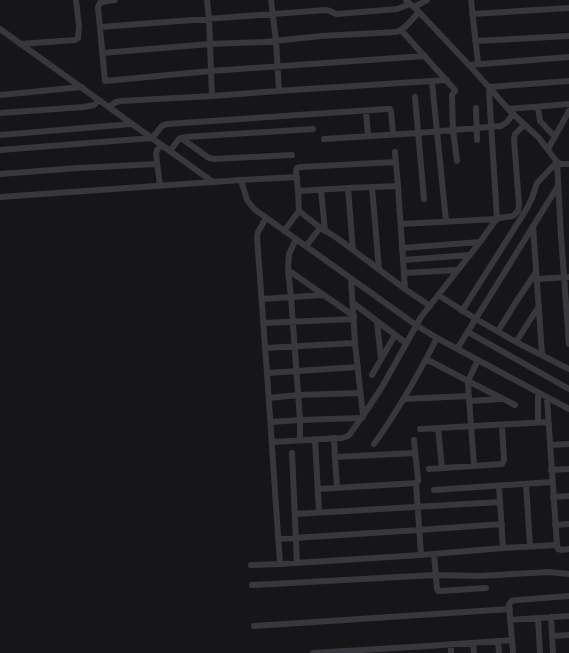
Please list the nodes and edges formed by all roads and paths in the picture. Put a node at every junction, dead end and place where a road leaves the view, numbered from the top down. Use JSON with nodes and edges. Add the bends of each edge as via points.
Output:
{"nodes":[{"id":1,"x":76,"y":0,"type":"edge"},
{"id":2,"x":115,"y":0,"type":"edge"},
{"id":3,"x":207,"y":0,"type":"edge"},
{"id":4,"x":272,"y":0,"type":"edge"},
{"id":5,"x":427,"y":0,"type":"edge"},
{"id":6,"x":471,"y":0,"type":"edge"},
{"id":7,"x":412,"y":6,"type":"edge"},
{"id":8,"x":569,"y":8,"type":"edge"},
{"id":9,"x":273,"y":14,"type":"junction"},
{"id":10,"x":472,"y":14,"type":"junction"},
{"id":11,"x":209,"y":19,"type":"junction"},
{"id":12,"x":100,"y":27,"type":"junction"},
{"id":13,"x":0,"y":29,"type":"edge"},
{"id":14,"x":401,"y":30,"type":"junction"},
{"id":15,"x":569,"y":36,"type":"edge"},
{"id":16,"x":276,"y":41,"type":"junction"},
{"id":17,"x":475,"y":41,"type":"junction"},
{"id":18,"x":20,"y":44,"type":"junction"},
{"id":19,"x":210,"y":44,"type":"junction"},
{"id":20,"x":102,"y":53,"type":"junction"},
{"id":21,"x":425,"y":56,"type":"junction"},
{"id":22,"x":569,"y":57,"type":"edge"},
{"id":23,"x":478,"y":63,"type":"junction"},
{"id":24,"x":469,"y":65,"type":"junction"},
{"id":25,"x":278,"y":67,"type":"junction"},
{"id":26,"x":211,"y":72,"type":"junction"},
{"id":27,"x":447,"y":80,"type":"junction"},
{"id":28,"x":569,"y":81,"type":"edge"},
{"id":29,"x":432,"y":82,"type":"junction"},
{"id":30,"x":82,"y":87,"type":"junction"},
{"id":31,"x":489,"y":90,"type":"junction"},
{"id":32,"x":279,"y":91,"type":"junction"},
{"id":33,"x":0,"y":95,"type":"edge"},
{"id":34,"x":212,"y":96,"type":"junction"},
{"id":35,"x":415,"y":97,"type":"dead end"},
{"id":36,"x":100,"y":100,"type":"junction"},
{"id":37,"x":569,"y":104,"type":"edge"},
{"id":38,"x":110,"y":107,"type":"junction"},
{"id":39,"x":538,"y":107,"type":"junction"},
{"id":40,"x":476,"y":108,"type":"dead end"},
{"id":41,"x":569,"y":110,"type":"edge"},
{"id":42,"x":366,"y":111,"type":"junction"},
{"id":43,"x":510,"y":111,"type":"junction"},
{"id":44,"x":0,"y":113,"type":"edge"},
{"id":45,"x":132,"y":124,"type":"junction"},
{"id":46,"x":524,"y":125,"type":"junction"},
{"id":47,"x":492,"y":126,"type":"junction"},
{"id":48,"x":477,"y":127,"type":"junction"},
{"id":49,"x":313,"y":129,"type":"dead end"},
{"id":50,"x":453,"y":130,"type":"junction"},
{"id":51,"x":437,"y":131,"type":"junction"},
{"id":52,"x":418,"y":133,"type":"junction"},
{"id":53,"x":393,"y":134,"type":"junction"},
{"id":54,"x":0,"y":135,"type":"edge"},
{"id":55,"x":368,"y":136,"type":"junction"},
{"id":56,"x":554,"y":137,"type":"junction"},
{"id":57,"x":152,"y":138,"type":"junction"},
{"id":58,"x":182,"y":138,"type":"junction"},
{"id":59,"x":324,"y":139,"type":"dead end"},
{"id":60,"x":478,"y":140,"type":"dead end"},
{"id":61,"x":162,"y":145,"type":"junction"},
{"id":62,"x":548,"y":149,"type":"junction"},
{"id":63,"x":0,"y":150,"type":"edge"},
{"id":64,"x":170,"y":151,"type":"junction"},
{"id":65,"x":395,"y":152,"type":"dead end"},
{"id":66,"x":292,"y":155,"type":"dead end"},
{"id":67,"x":457,"y":161,"type":"dead end"},
{"id":68,"x":396,"y":162,"type":"junction"},
{"id":69,"x":557,"y":162,"type":"junction"},
{"id":70,"x":157,"y":164,"type":"junction"},
{"id":71,"x":569,"y":164,"type":"edge"},
{"id":72,"x":0,"y":174,"type":"edge"},
{"id":73,"x":297,"y":177,"type":"junction"},
{"id":74,"x":241,"y":180,"type":"junction"},
{"id":75,"x":213,"y":182,"type":"junction"},
{"id":76,"x":160,"y":186,"type":"junction"},
{"id":77,"x":398,"y":186,"type":"junction"},
{"id":78,"x":558,"y":186,"type":"junction"},
{"id":79,"x":372,"y":187,"type":"junction"},
{"id":80,"x":348,"y":188,"type":"junction"},
{"id":81,"x":322,"y":190,"type":"junction"},
{"id":82,"x":298,"y":191,"type":"junction"},
{"id":83,"x":0,"y":197,"type":"edge"},
{"id":84,"x":424,"y":199,"type":"dead end"},
{"id":85,"x":299,"y":211,"type":"junction"},
{"id":86,"x":266,"y":218,"type":"junction"},
{"id":87,"x":497,"y":219,"type":"junction"},
{"id":88,"x":446,"y":221,"type":"junction"},
{"id":89,"x":401,"y":224,"type":"junction"},
{"id":90,"x":533,"y":226,"type":"junction"},
{"id":91,"x":322,"y":230,"type":"junction"},
{"id":92,"x":284,"y":231,"type":"junction"},
{"id":93,"x":296,"y":239,"type":"junction"},
{"id":94,"x":480,"y":242,"type":"junction"},
{"id":95,"x":306,"y":246,"type":"junction"},
{"id":96,"x":402,"y":248,"type":"junction"},
{"id":97,"x":353,"y":250,"type":"junction"},
{"id":98,"x":470,"y":255,"type":"junction"},
{"id":99,"x":403,"y":260,"type":"junction"},
{"id":100,"x":288,"y":270,"type":"junction"},
{"id":101,"x":379,"y":270,"type":"junction"},
{"id":102,"x":457,"y":270,"type":"junction"},
{"id":103,"x":404,"y":273,"type":"junction"},
{"id":104,"x":537,"y":275,"type":"junction"},
{"id":105,"x":566,"y":277,"type":"edge"},
{"id":106,"x":351,"y":279,"type":"junction"},
{"id":107,"x":405,"y":289,"type":"junction"},
{"id":108,"x":323,"y":295,"type":"junction"},
{"id":109,"x":438,"y":295,"type":"junction"},
{"id":110,"x":291,"y":297,"type":"junction"},
{"id":111,"x":262,"y":299,"type":"junction"},
{"id":112,"x":353,"y":303,"type":"junction"},
{"id":113,"x":430,"y":306,"type":"junction"},
{"id":114,"x":539,"y":306,"type":"junction"},
{"id":115,"x":462,"y":311,"type":"junction"},
{"id":116,"x":354,"y":317,"type":"junction"},
{"id":117,"x":476,"y":319,"type":"junction"},
{"id":118,"x":292,"y":321,"type":"junction"},
{"id":119,"x":377,"y":322,"type":"junction"},
{"id":120,"x":264,"y":323,"type":"junction"},
{"id":121,"x":416,"y":325,"type":"junction"},
{"id":122,"x":498,"y":331,"type":"junction"},
{"id":123,"x":468,"y":332,"type":"junction"},
{"id":124,"x":395,"y":335,"type":"junction"},
{"id":125,"x":437,"y":338,"type":"junction"},
{"id":126,"x":516,"y":342,"type":"junction"},
{"id":127,"x":356,"y":343,"type":"junction"},
{"id":128,"x":406,"y":343,"type":"junction"},
{"id":129,"x":569,"y":344,"type":"edge"},
{"id":130,"x":294,"y":347,"type":"junction"},
{"id":131,"x":265,"y":348,"type":"junction"},
{"id":132,"x":458,"y":349,"type":"junction"},
{"id":133,"x":542,"y":354,"type":"junction"},
{"id":134,"x":381,"y":359,"type":"junction"},
{"id":135,"x":426,"y":359,"type":"junction"},
{"id":136,"x":478,"y":360,"type":"junction"},
{"id":137,"x":358,"y":367,"type":"junction"},
{"id":138,"x":569,"y":369,"type":"edge"},
{"id":139,"x":296,"y":371,"type":"junction"},
{"id":140,"x":267,"y":373,"type":"junction"},
{"id":141,"x":372,"y":375,"type":"dead end"},
{"id":142,"x":468,"y":381,"type":"junction"},
{"id":143,"x":569,"y":389,"type":"edge"},
{"id":144,"x":360,"y":393,"type":"junction"},
{"id":145,"x":538,"y":393,"type":"junction"},
{"id":146,"x":298,"y":395,"type":"junction"},
{"id":147,"x":269,"y":398,"type":"junction"},
{"id":148,"x":469,"y":398,"type":"junction"},
{"id":149,"x":547,"y":398,"type":"junction"},
{"id":150,"x":404,"y":399,"type":"junction"},
{"id":151,"x":502,"y":399,"type":"junction"},
{"id":152,"x":515,"y":404,"type":"dead end"},
{"id":153,"x":569,"y":409,"type":"edge"},
{"id":154,"x":362,"y":417,"type":"junction"},
{"id":155,"x":300,"y":420,"type":"junction"},
{"id":156,"x":271,"y":422,"type":"junction"},
{"id":157,"x":538,"y":422,"type":"junction"},
{"id":158,"x":548,"y":422,"type":"junction"},
{"id":159,"x":502,"y":425,"type":"junction"},
{"id":160,"x":471,"y":427,"type":"junction"},
{"id":161,"x":438,"y":428,"type":"junction"},
{"id":162,"x":420,"y":429,"type":"dead end"},
{"id":163,"x":334,"y":438,"type":"junction"},
{"id":164,"x":300,"y":439,"type":"junction"},
{"id":165,"x":315,"y":439,"type":"junction"},
{"id":166,"x":414,"y":440,"type":"dead end"},
{"id":167,"x":272,"y":442,"type":"junction"},
{"id":168,"x":374,"y":444,"type":"dead end"},
{"id":169,"x":569,"y":444,"type":"edge"},
{"id":170,"x":550,"y":445,"type":"junction"},
{"id":171,"x":292,"y":453,"type":"dead end"},
{"id":172,"x":415,"y":453,"type":"junction"},
{"id":173,"x":335,"y":459,"type":"junction"},
{"id":174,"x":474,"y":465,"type":"junction"},
{"id":175,"x":442,"y":468,"type":"junction"},
{"id":176,"x":429,"y":469,"type":"dead end"},
{"id":177,"x":569,"y":469,"type":"edge"},
{"id":178,"x":552,"y":470,"type":"junction"},
{"id":179,"x":552,"y":482,"type":"junction"},
{"id":180,"x":416,"y":483,"type":"junction"},
{"id":181,"x":526,"y":484,"type":"junction"},
{"id":182,"x":499,"y":486,"type":"junction"},
{"id":183,"x":337,"y":487,"type":"junction"},
{"id":184,"x":318,"y":489,"type":"junction"},
{"id":185,"x":434,"y":490,"type":"dead end"},
{"id":186,"x":569,"y":496,"type":"edge"},
{"id":187,"x":553,"y":497,"type":"junction"},
{"id":188,"x":500,"y":502,"type":"junction"},
{"id":189,"x":418,"y":507,"type":"junction"},
{"id":190,"x":319,"y":512,"type":"junction"},
{"id":191,"x":295,"y":514,"type":"junction"},
{"id":192,"x":502,"y":524,"type":"junction"},
{"id":193,"x":569,"y":524,"type":"edge"},
{"id":194,"x":555,"y":525,"type":"junction"},
{"id":195,"x":419,"y":530,"type":"junction"},
{"id":196,"x":296,"y":538,"type":"junction"},
{"id":197,"x":278,"y":539,"type":"junction"},
{"id":198,"x":557,"y":545,"type":"junction"},
{"id":199,"x":530,"y":546,"type":"junction"},
{"id":200,"x":503,"y":548,"type":"junction"},
{"id":201,"x":569,"y":549,"type":"edge"},
{"id":202,"x":434,"y":554,"type":"junction"},
{"id":203,"x":421,"y":555,"type":"junction"},
{"id":204,"x":297,"y":563,"type":"junction"},
{"id":205,"x":280,"y":564,"type":"junction"},
{"id":206,"x":251,"y":565,"type":"dead end"},
{"id":207,"x":569,"y":574,"type":"edge"},
{"id":208,"x":435,"y":576,"type":"junction"},
{"id":209,"x":252,"y":585,"type":"dead end"},
{"id":210,"x":486,"y":588,"type":"dead end"},
{"id":211,"x":569,"y":596,"type":"edge"},
{"id":212,"x":510,"y":609,"type":"junction"},
{"id":213,"x":569,"y":616,"type":"edge"},
{"id":214,"x":551,"y":617,"type":"junction"},
{"id":215,"x":538,"y":618,"type":"junction"},
{"id":216,"x":510,"y":620,"type":"junction"},
{"id":217,"x":254,"y":626,"type":"dead end"},
{"id":218,"x":569,"y":635,"type":"edge"},
{"id":219,"x":552,"y":636,"type":"junction"},
{"id":220,"x":512,"y":640,"type":"junction"},
{"id":221,"x":498,"y":641,"type":"junction"},
{"id":222,"x":473,"y":643,"type":"junction"},
{"id":223,"x":451,"y":644,"type":"junction"},
{"id":224,"x":428,"y":650,"type":"edge"},
{"id":225,"x":346,"y":652,"type":"edge"},
{"id":226,"x":366,"y":652,"type":"edge"},
{"id":227,"x":312,"y":653,"type":"edge"},
{"id":228,"x":325,"y":653,"type":"edge"},
{"id":229,"x":452,"y":653,"type":"edge"},
{"id":230,"x":474,"y":653,"type":"edge"},
{"id":231,"x":499,"y":653,"type":"edge"},
{"id":232,"x":513,"y":653,"type":"edge"},
{"id":233,"x":540,"y":653,"type":"edge"},
{"id":234,"x":553,"y":653,"type":"edge"}],
"edges":[{"from":1,"to":18,"type":"street","via":[[78,38]]},
{"from":2,"to":12,"type":"street","via":[[108,0],[98,6]]},
{"from":3,"to":11,"type":"street"},
{"from":4,"to":9,"type":"street"},
{"from":5,"to":7,"type":"street"},
{"from":6,"to":10,"type":"street"},
{"from":7,"to":9,"type":"street","via":[[337,14],[326,10]]},
{"from":7,"to":14,"type":"street"},
{"from":7,"to":24,"type":"street"},
{"from":8,"to":10,"type":"street"},
{"from":9,"to":11,"type":"street"},
{"from":9,"to":16,"type":"street"},
{"from":10,"to":17,"type":"street"},
{"from":11,"to":12,"type":"street"},
{"from":11,"to":19,"type":"street"},
{"from":12,"to":20,"type":"street"},
{"from":13,"to":18,"type":"street"},
{"from":14,"to":16,"type":"street"},
{"from":14,"to":21,"type":"street"},
{"from":15,"to":17,"type":"street"},
{"from":16,"to":19,"type":"street"},
{"from":16,"to":25,"type":"street"},
{"from":17,"to":23,"type":"street"},
{"from":18,"to":30,"type":"street"},
{"from":19,"to":20,"type":"street"},
{"from":19,"to":26,"type":"street"},
{"from":20,"to":26,"type":"street","via":[[105,81]]},
{"from":21,"to":25,"type":"street"},
{"from":21,"to":27,"type":"street"},
{"from":22,"to":23,"type":"street"},
{"from":23,"to":24,"type":"street"},
{"from":24,"to":31,"type":"street"},
{"from":25,"to":26,"type":"street"},
{"from":25,"to":32,"type":"street"},
{"from":26,"to":34,"type":"street"},
{"from":27,"to":29,"type":"street"},
{"from":27,"to":50,"type":"street","via":[[455,90],[452,96]]},
{"from":28,"to":31,"type":"street"},
{"from":29,"to":32,"type":"street"},
{"from":29,"to":51,"type":"street"},
{"from":30,"to":33,"type":"street"},
{"from":30,"to":36,"type":"street"},
{"from":31,"to":43,"type":"street"},
{"from":31,"to":47,"type":"street"},
{"from":32,"to":34,"type":"street"},
{"from":34,"to":38,"type":"street","via":[[120,101]]},
{"from":35,"to":52,"type":"street"},
{"from":36,"to":38,"type":"street"},
{"from":36,"to":44,"type":"street","via":[[94,105],[84,107]]},
{"from":37,"to":39,"type":"street"},
{"from":38,"to":45,"type":"street"},
{"from":39,"to":43,"type":"street"},
{"from":39,"to":56,"type":"street","via":[[540,121]]},
{"from":40,"to":48,"type":"street"},
{"from":41,"to":56,"type":"street"},
{"from":42,"to":53,"type":"street","via":[[390,109]]},
{"from":42,"to":55,"type":"street"},
{"from":42,"to":57,"type":"street","via":[[167,124]]},
{"from":43,"to":46,"type":"street"},
{"from":43,"to":47,"type":"street","via":[[507,122]]},
{"from":45,"to":54,"type":"street"},
{"from":45,"to":57,"type":"street"},
{"from":46,"to":62,"type":"street"},
{"from":46,"to":87,"type":"street","via":[[515,134],[514,139],[519,209],[511,217]]},
{"from":47,"to":48,"type":"street"},
{"from":47,"to":87,"type":"street"},
{"from":48,"to":50,"type":"street"},
{"from":48,"to":60,"type":"street"},
{"from":49,"to":58,"type":"street"},
{"from":50,"to":51,"type":"street"},
{"from":50,"to":67,"type":"street"},
{"from":51,"to":52,"type":"street"},
{"from":51,"to":88,"type":"street"},
{"from":52,"to":53,"type":"street"},
{"from":52,"to":84,"type":"street"},
{"from":53,"to":55,"type":"street"},
{"from":55,"to":59,"type":"street"},
{"from":56,"to":62,"type":"street"},
{"from":57,"to":61,"type":"street"},
{"from":57,"to":63,"type":"street"},
{"from":58,"to":64,"type":"street"},
{"from":58,"to":66,"type":"street","via":[[215,160]]},
{"from":61,"to":64,"type":"street"},
{"from":61,"to":70,"type":"street","via":[[157,152]]},
{"from":62,"to":69,"type":"street"},
{"from":64,"to":75,"type":"street"},
{"from":65,"to":68,"type":"street"},
{"from":68,"to":73,"type":"street","via":[[299,167]]},
{"from":68,"to":77,"type":"street"},
{"from":69,"to":71,"type":"street"},
{"from":69,"to":78,"type":"street"},
{"from":69,"to":115,"type":"street","via":[[537,183],[526,210]]},
{"from":70,"to":72,"type":"street"},
{"from":70,"to":76,"type":"street"},
{"from":73,"to":74,"type":"street"},
{"from":73,"to":82,"type":"street"},
{"from":74,"to":75,"type":"street"},
{"from":74,"to":86,"type":"street","via":[[247,200]]},
{"from":75,"to":76,"type":"street"},
{"from":76,"to":83,"type":"street"},
{"from":77,"to":79,"type":"street"},
{"from":77,"to":89,"type":"street"},
{"from":78,"to":90,"type":"street"},
{"from":78,"to":105,"type":"street"},
{"from":79,"to":80,"type":"street"},
{"from":79,"to":101,"type":"street"},
{"from":80,"to":81,"type":"street"},
{"from":80,"to":97,"type":"street"},
{"from":81,"to":82,"type":"street"},
{"from":81,"to":91,"type":"street"},
{"from":82,"to":85,"type":"street"},
{"from":85,"to":91,"type":"street"},
{"from":85,"to":92,"type":"street"},
{"from":86,"to":92,"type":"street"},
{"from":86,"to":111,"type":"street","via":[[257,237]]},
{"from":87,"to":88,"type":"street"},
{"from":87,"to":94,"type":"street"},
{"from":88,"to":89,"type":"street"},
{"from":89,"to":96,"type":"street"},
{"from":90,"to":104,"type":"street"},
{"from":90,"to":117,"type":"street"},
{"from":91,"to":95,"type":"street"},
{"from":91,"to":97,"type":"street"},
{"from":92,"to":93,"type":"street"},
{"from":93,"to":95,"type":"street"},
{"from":93,"to":100,"type":"street","via":[[289,254]]},
{"from":94,"to":96,"type":"street"},
{"from":94,"to":98,"type":"street"},
{"from":95,"to":106,"type":"street"},
{"from":96,"to":99,"type":"street"},
{"from":97,"to":101,"type":"street"},
{"from":98,"to":99,"type":"street"},
{"from":98,"to":102,"type":"street"},
{"from":99,"to":103,"type":"street"},
{"from":100,"to":108,"type":"street"},
{"from":100,"to":110,"type":"street"},
{"from":101,"to":107,"type":"street"},
{"from":102,"to":103,"type":"street"},
{"from":102,"to":109,"type":"street"},
{"from":103,"to":107,"type":"street"},
{"from":104,"to":105,"type":"street"},
{"from":104,"to":114,"type":"street"},
{"from":104,"to":122,"type":"street"},
{"from":105,"to":129,"type":"street"},
{"from":106,"to":112,"type":"street"},
{"from":106,"to":121,"type":"street"},
{"from":107,"to":113,"type":"street"},
{"from":108,"to":110,"type":"street"},
{"from":108,"to":116,"type":"street"},
{"from":109,"to":113,"type":"street"},
{"from":109,"to":115,"type":"street"},
{"from":110,"to":111,"type":"street"},
{"from":110,"to":118,"type":"street"},
{"from":111,"to":120,"type":"street"},
{"from":112,"to":116,"type":"street"},
{"from":112,"to":119,"type":"street"},
{"from":113,"to":121,"type":"street"},
{"from":114,"to":126,"type":"street"},
{"from":114,"to":133,"type":"street"},
{"from":115,"to":117,"type":"street"},
{"from":116,"to":118,"type":"street"},
{"from":116,"to":127,"type":"street"},
{"from":117,"to":122,"type":"street"},
{"from":117,"to":123,"type":"street"},
{"from":118,"to":120,"type":"street"},
{"from":118,"to":130,"type":"street"},
{"from":119,"to":124,"type":"street"},
{"from":119,"to":134,"type":"street"},
{"from":120,"to":131,"type":"street"},
{"from":121,"to":125,"type":"street"},
{"from":121,"to":128,"type":"street"},
{"from":122,"to":126,"type":"street"},
{"from":123,"to":132,"type":"street"},
{"from":123,"to":143,"type":"street"},
{"from":124,"to":128,"type":"street"},
{"from":124,"to":134,"type":"street"},
{"from":125,"to":132,"type":"street"},
{"from":125,"to":135,"type":"street"},
{"from":126,"to":133,"type":"street"},
{"from":127,"to":130,"type":"street"},
{"from":127,"to":137,"type":"street"},
{"from":128,"to":154,"type":"street"},
{"from":130,"to":131,"type":"street"},
{"from":130,"to":139,"type":"street"},
{"from":131,"to":140,"type":"street"},
{"from":132,"to":136,"type":"street"},
{"from":133,"to":138,"type":"street"},
{"from":134,"to":141,"type":"street"},
{"from":135,"to":142,"type":"street"},
{"from":135,"to":150,"type":"street"},
{"from":136,"to":142,"type":"street"},
{"from":136,"to":145,"type":"street"},
{"from":137,"to":139,"type":"street"},
{"from":137,"to":144,"type":"street"},
{"from":139,"to":140,"type":"street"},
{"from":139,"to":146,"type":"street"},
{"from":140,"to":147,"type":"street"},
{"from":142,"to":148,"type":"street"},
{"from":142,"to":151,"type":"street"},
{"from":144,"to":146,"type":"street"},
{"from":144,"to":154,"type":"street"},
{"from":145,"to":149,"type":"street"},
{"from":145,"to":157,"type":"street"},
{"from":146,"to":147,"type":"street"},
{"from":146,"to":155,"type":"street"},
{"from":147,"to":156,"type":"street"},
{"from":148,"to":150,"type":"street"},
{"from":148,"to":151,"type":"street"},
{"from":148,"to":160,"type":"street"},
{"from":149,"to":153,"type":"street"},
{"from":149,"to":158,"type":"street"},
{"from":150,"to":168,"type":"street"},
{"from":151,"to":152,"type":"street"},
{"from":154,"to":155,"type":"street"},
{"from":154,"to":163,"type":"street","via":[[348,436]]},
{"from":155,"to":156,"type":"street"},
{"from":155,"to":164,"type":"street"},
{"from":156,"to":167,"type":"street"},
{"from":157,"to":158,"type":"street"},
{"from":157,"to":159,"type":"street"},
{"from":158,"to":170,"type":"street"},
{"from":159,"to":160,"type":"street"},
{"from":159,"to":174,"type":"street","via":[[504,462]]},
{"from":160,"to":161,"type":"street"},
{"from":160,"to":174,"type":"street"},
{"from":161,"to":162,"type":"street"},
{"from":161,"to":175,"type":"street"},
{"from":163,"to":165,"type":"street"},
{"from":163,"to":173,"type":"street"},
{"from":164,"to":165,"type":"street"},
{"from":164,"to":167,"type":"street"},
{"from":165,"to":184,"type":"street"},
{"from":166,"to":172,"type":"street"},
{"from":167,"to":197,"type":"street"},
{"from":169,"to":170,"type":"street"},
{"from":170,"to":178,"type":"street"},
{"from":171,"to":191,"type":"street"},
{"from":172,"to":173,"type":"street"},
{"from":172,"to":180,"type":"street","via":[[418,479]]},
{"from":173,"to":183,"type":"street"},
{"from":174,"to":175,"type":"street"},
{"from":175,"to":176,"type":"street"},
{"from":177,"to":178,"type":"street"},
{"from":178,"to":179,"type":"street"},
{"from":179,"to":181,"type":"street"},
{"from":179,"to":187,"type":"street"},
{"from":180,"to":183,"type":"street"},
{"from":180,"to":189,"type":"street"},
{"from":181,"to":182,"type":"street"},
{"from":181,"to":199,"type":"street"},
{"from":182,"to":185,"type":"street"},
{"from":182,"to":188,"type":"street"},
{"from":183,"to":184,"type":"street"},
{"from":184,"to":190,"type":"street"},
{"from":186,"to":187,"type":"street"},
{"from":187,"to":194,"type":"street"},
{"from":188,"to":189,"type":"street"},
{"from":188,"to":192,"type":"street"},
{"from":189,"to":190,"type":"street"},
{"from":189,"to":195,"type":"street"},
{"from":190,"to":191,"type":"street"},
{"from":191,"to":196,"type":"street"},
{"from":192,"to":195,"type":"street"},
{"from":192,"to":200,"type":"street"},
{"from":193,"to":194,"type":"street"},
{"from":194,"to":198,"type":"street"},
{"from":195,"to":196,"type":"street"},
{"from":195,"to":203,"type":"street"},
{"from":196,"to":197,"type":"street"},
{"from":196,"to":204,"type":"street"},
{"from":197,"to":205,"type":"street"},
{"from":198,"to":199,"type":"street"},
{"from":198,"to":201,"type":"street","via":[[560,550]]},
{"from":199,"to":200,"type":"street"},
{"from":200,"to":202,"type":"street"},
{"from":202,"to":203,"type":"street"},
{"from":202,"to":208,"type":"street"},
{"from":203,"to":204,"type":"street"},
{"from":204,"to":205,"type":"street"},
{"from":205,"to":206,"type":"street"},
{"from":207,"to":208,"type":"street","via":[[549,572]]},
{"from":208,"to":209,"type":"street"},
{"from":208,"to":210,"type":"street","via":[[437,589],[441,591]]},
{"from":211,"to":212,"type":"street","via":[[512,601]]},
{"from":212,"to":216,"type":"street"},
{"from":212,"to":217,"type":"street"},
{"from":213,"to":214,"type":"street"},
{"from":214,"to":215,"type":"street"},
{"from":214,"to":219,"type":"street"},
{"from":215,"to":216,"type":"street"},
{"from":215,"to":233,"type":"street"},
{"from":216,"to":220,"type":"street"},
{"from":218,"to":219,"type":"street"},
{"from":219,"to":234,"type":"street"},
{"from":220,"to":221,"type":"street"},
{"from":220,"to":232,"type":"street"},
{"from":221,"to":222,"type":"street"},
{"from":221,"to":231,"type":"street"},
{"from":222,"to":223,"type":"street"},
{"from":222,"to":230,"type":"street"},
{"from":223,"to":224,"type":"street"},
{"from":223,"to":229,"type":"street"},
{"from":224,"to":226,"type":"street"},
{"from":225,"to":226,"type":"street"},
{"from":225,"to":228,"type":"street"},
{"from":227,"to":228,"type":"street"}]}
